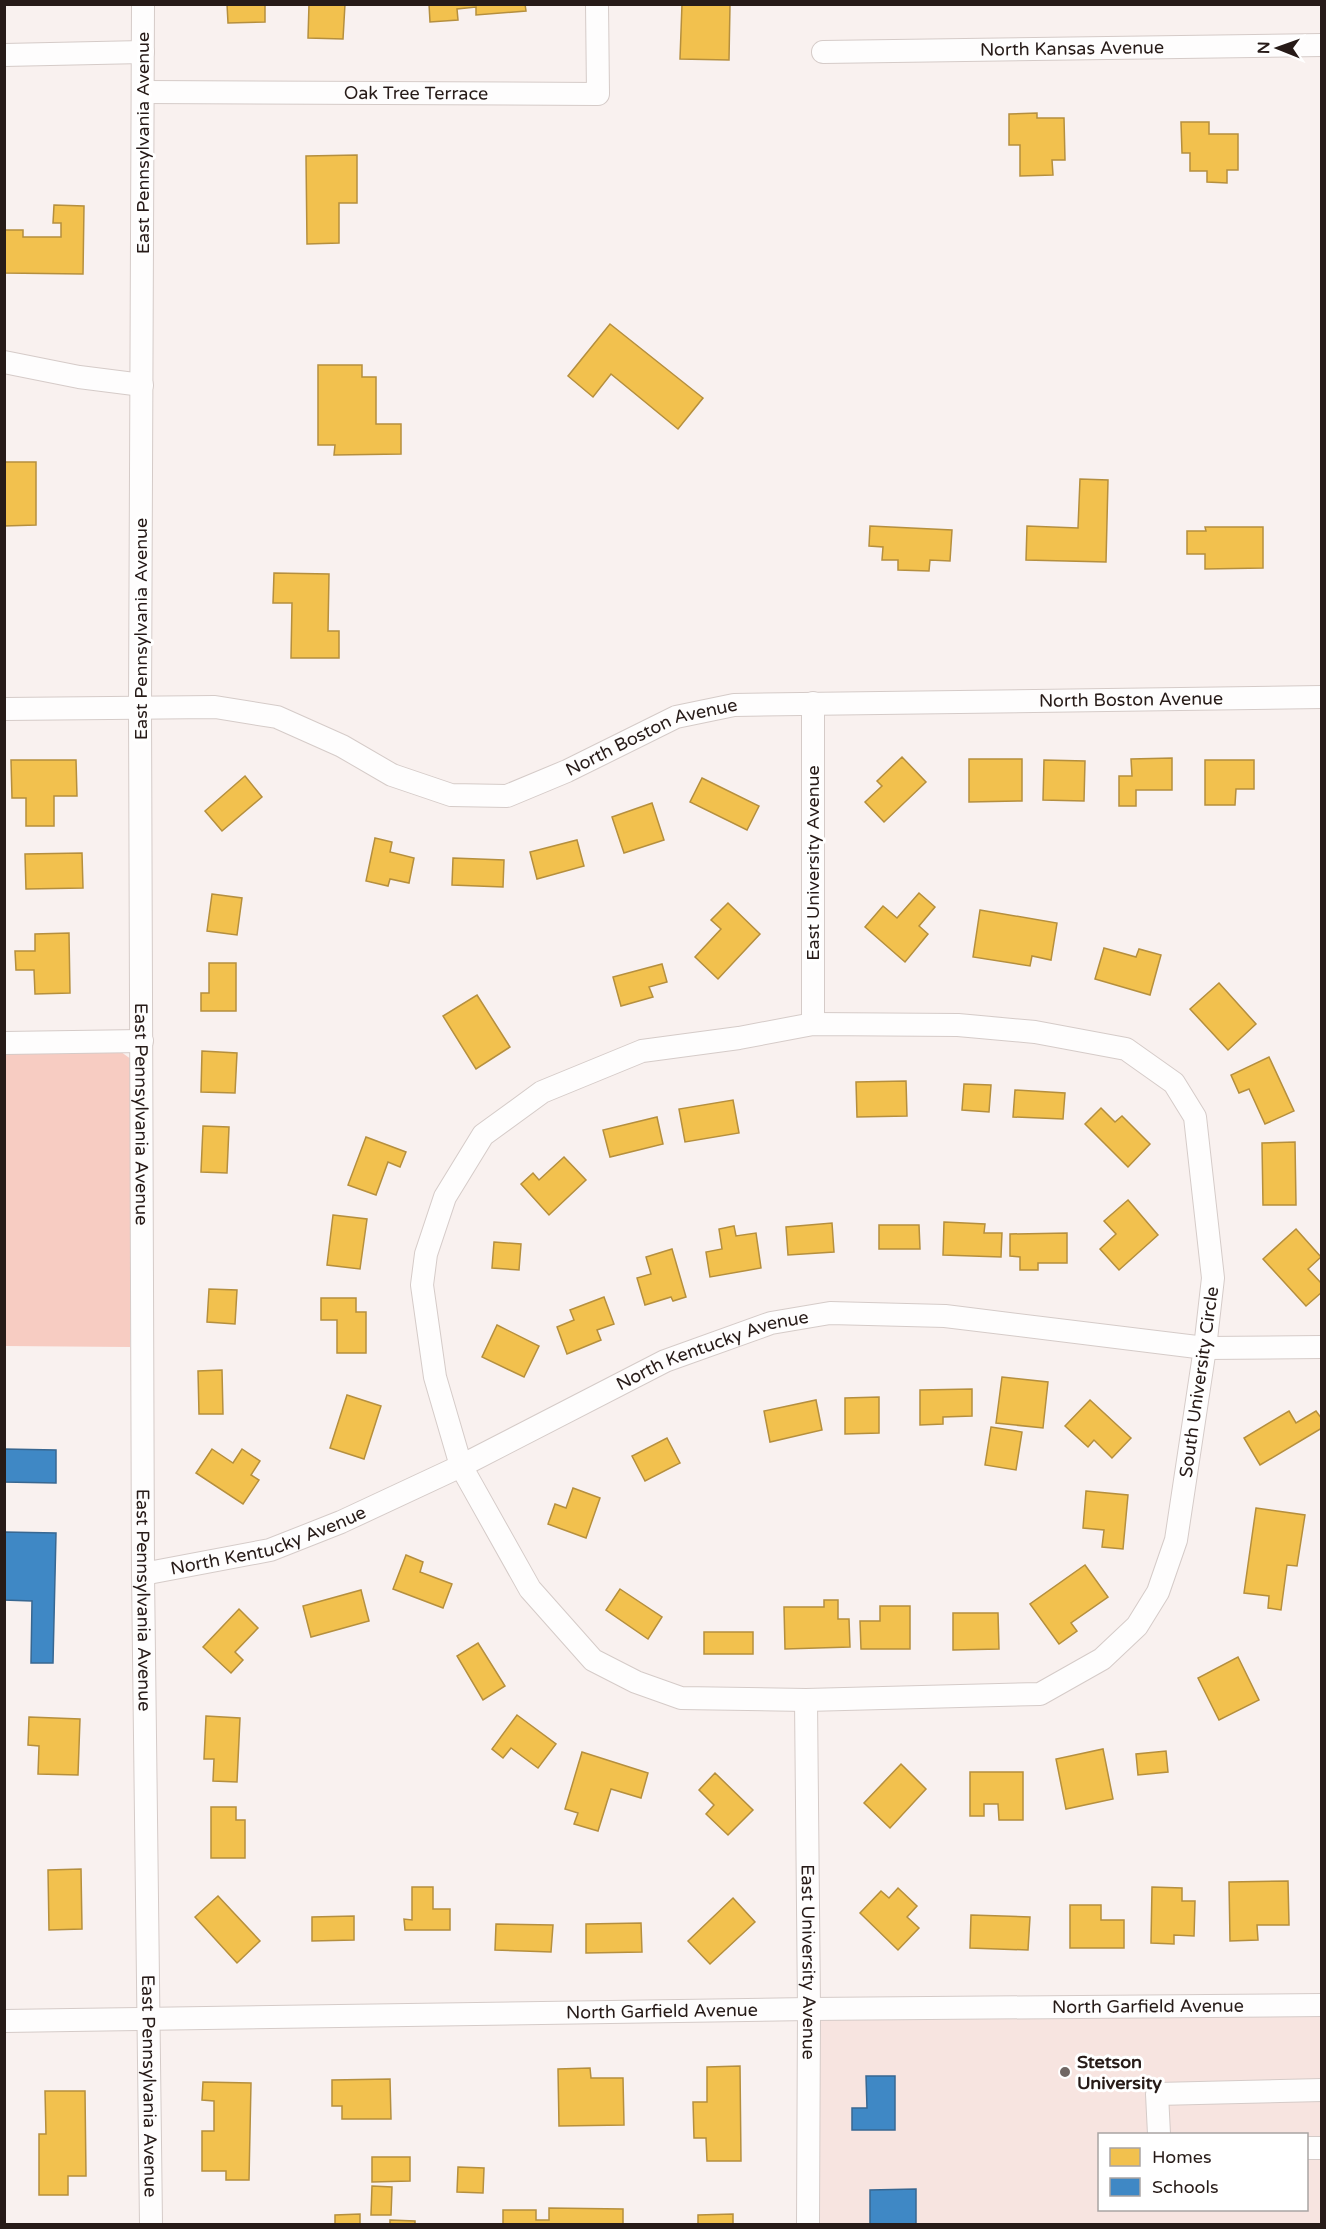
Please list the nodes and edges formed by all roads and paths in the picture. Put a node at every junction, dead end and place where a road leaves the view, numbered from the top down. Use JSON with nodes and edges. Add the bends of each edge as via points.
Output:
{"nodes":[{"id":1,"x":143,"y":4,"type":"edge"},
{"id":2,"x":597,"y":4,"type":"edge"},
{"id":3,"x":1322,"y":45,"type":"edge"},
{"id":4,"x":142,"y":52,"type":"junction"},
{"id":5,"x":823,"y":52,"type":"dead end"},
{"id":6,"x":4,"y":55,"type":"edge"},
{"id":7,"x":143,"y":92,"type":"junction"},
{"id":8,"x":4,"y":362,"type":"edge"},
{"id":9,"x":142,"y":385,"type":"junction"},
{"id":10,"x":1322,"y":697,"type":"edge"},
{"id":11,"x":813,"y":703,"type":"junction"},
{"id":12,"x":140,"y":709,"type":"junction"},
{"id":13,"x":4,"y":710,"type":"edge"},
{"id":14,"x":813,"y":1024,"type":"junction"},
{"id":15,"x":142,"y":1041,"type":"junction"},
{"id":16,"x":4,"y":1043,"type":"edge"},
{"id":17,"x":1322,"y":1347,"type":"edge"},
{"id":18,"x":1205,"y":1348,"type":"junction"},
{"id":19,"x":461,"y":1466,"type":"junction"},
{"id":20,"x":143,"y":1574,"type":"junction"},
{"id":21,"x":806,"y":1700,"type":"junction"},
{"id":22,"x":1322,"y":2005,"type":"edge"},
{"id":23,"x":809,"y":2009,"type":"junction"},
{"id":24,"x":149,"y":2019,"type":"junction"},
{"id":25,"x":4,"y":2021,"type":"edge"},
{"id":26,"x":1322,"y":2090,"type":"edge"},
{"id":27,"x":1158,"y":2133,"type":"edge"},
{"id":28,"x":151,"y":2224,"type":"edge"},
{"id":29,"x":808,"y":2224,"type":"edge"}],
"edges":[{"from":1,"to":4,"type":"street","name":"East Pennsylvania Avenue"},
{"from":2,"to":7,"type":"street","name":"Oak Tree Terrace","via":[[598,94]]},
{"from":3,"to":5,"type":"street","name":"North Kansas Avenue"},
{"from":4,"to":6,"type":"street"},
{"from":4,"to":7,"type":"street","name":"East Pennsylvania Avenue"},
{"from":7,"to":9,"type":"street","name":"East Pennsylvania Avenue"},
{"from":8,"to":9,"type":"street"},
{"from":9,"to":12,"type":"street","name":"East Pennsylvania Avenue"},
{"from":10,"to":11,"type":"street","name":"North Boston Avenue"},
{"from":11,"to":12,"type":"street","name":"North Boston Avenue","via":[[734,705],[676,717],[507,796],[451,795],[412,782],[277,717],[214,707]]},
{"from":11,"to":14,"type":"street","name":"East University Avenue"},
{"from":12,"to":13,"type":"street","name":"North Boston Avenue"},
{"from":12,"to":15,"type":"street","name":"East Pennsylvania Avenue"},
{"from":14,"to":18,"type":"street","name":"South University Circle","via":[[958,1025],[1035,1032],[1126,1049],[1174,1083],[1195,1117],[1213,1278]]},
{"from":14,"to":19,"type":"street","name":"South University Circle","via":[[642,1051],[542,1092],[483,1135],[445,1197],[426,1254],[422,1285],[435,1377]]},
{"from":15,"to":16,"type":"street"},
{"from":15,"to":20,"type":"street","name":"East Pennsylvania Avenue"},
{"from":17,"to":18,"type":"street","name":"North Kentucky Avenue"},
{"from":18,"to":19,"type":"street","name":"North Kentucky Avenue","via":[[945,1316],[830,1313],[771,1323],[665,1361]]},
{"from":18,"to":21,"type":"street","name":"South University Circle","via":[[1176,1540],[1158,1593],[1137,1626],[1102,1659],[1040,1694]]},
{"from":19,"to":20,"type":"street","name":"North Kentucky Avenue","via":[[270,1550]]},
{"from":19,"to":21,"type":"street","name":"South University Circle","via":[[530,1589],[593,1660],[636,1682],[681,1698]]},
{"from":20,"to":24,"type":"street","name":"East Pennsylvania Avenue"},
{"from":21,"to":23,"type":"street","name":"East University Avenue"},
{"from":22,"to":23,"type":"street","name":"North Garfield Avenue"},
{"from":23,"to":24,"type":"street","name":"North Garfield Avenue"},
{"from":23,"to":29,"type":"street","name":"East University Avenue"},
{"from":24,"to":25,"type":"street","name":"North Garfield Avenue"},
{"from":24,"to":28,"type":"street","name":"East Pennsylvania Avenue"},
{"from":26,"to":27,"type":"street","via":[[1157,2094]]}]}
